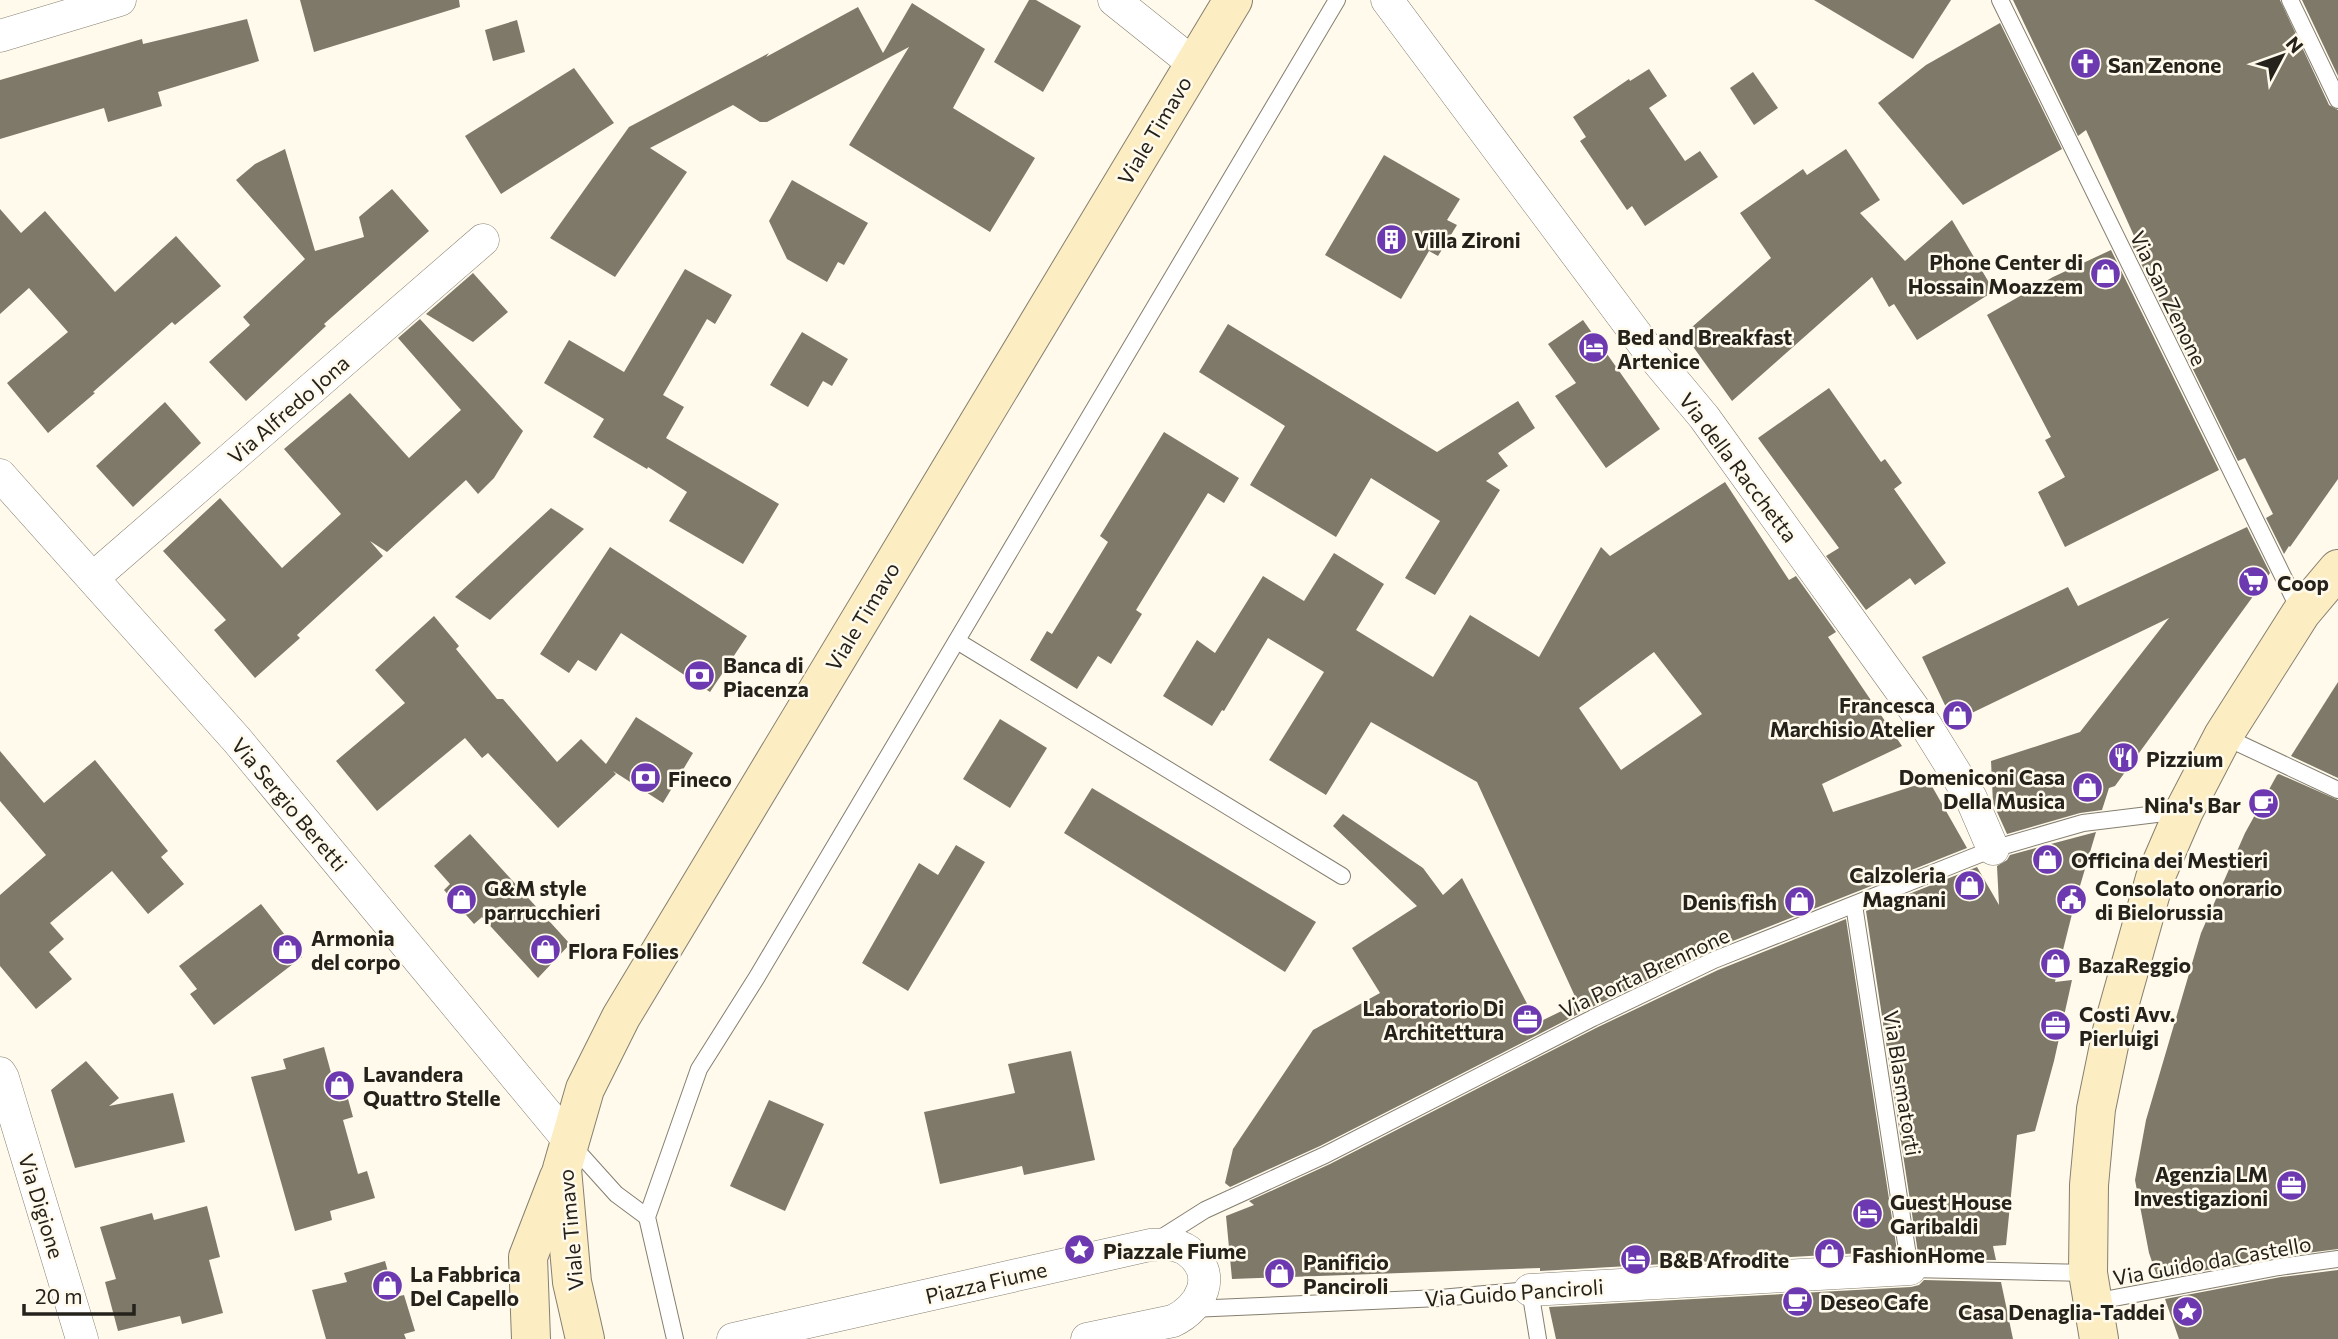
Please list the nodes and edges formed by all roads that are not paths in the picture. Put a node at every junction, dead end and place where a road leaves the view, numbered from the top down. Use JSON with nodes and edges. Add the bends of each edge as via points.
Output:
{"nodes":[{"id":1,"x":120,"y":0,"type":"edge"},
{"id":2,"x":1114,"y":0,"type":"edge"},
{"id":3,"x":1233,"y":0,"type":"edge"},
{"id":4,"x":1337,"y":0,"type":"edge"},
{"id":5,"x":1387,"y":0,"type":"edge"},
{"id":6,"x":2000,"y":0,"type":"edge"},
{"id":7,"x":2290,"y":0,"type":"edge"},
{"id":8,"x":0,"y":36,"type":"edge"},
{"id":9,"x":1194,"y":64,"type":"junction"},
{"id":10,"x":2338,"y":100,"type":"edge"},
{"id":11,"x":483,"y":240,"type":"dead end"},
{"id":12,"x":0,"y":475,"type":"edge"},
{"id":13,"x":2338,"y":569,"type":"edge"},
{"id":14,"x":93,"y":578,"type":"junction"},
{"id":15,"x":2301,"y":613,"type":"junction"},
{"id":16,"x":957,"y":641,"type":"junction"},
{"id":17,"x":2223,"y":736,"type":"junction"},
{"id":18,"x":2338,"y":790,"type":"edge"},
{"id":19,"x":2184,"y":810,"type":"junction"},
{"id":20,"x":1993,"y":849,"type":"junction"},
{"id":21,"x":1342,"y":876,"type":"dead end"},
{"id":22,"x":1854,"y":905,"type":"junction"},
{"id":23,"x":0,"y":1073,"type":"edge"},
{"id":24,"x":566,"y":1155,"type":"junction"},
{"id":25,"x":647,"y":1217,"type":"junction"},
{"id":26,"x":1150,"y":1245,"type":"junction"},
{"id":27,"x":2338,"y":1259,"type":"edge"},
{"id":28,"x":1910,"y":1269,"type":"junction"},
{"id":29,"x":1530,"y":1290,"type":"junction"},
{"id":30,"x":2093,"y":1305,"type":"edge"},
{"id":31,"x":1191,"y":1309,"type":"junction"},
{"id":32,"x":82,"y":1339,"type":"edge"},
{"id":33,"x":531,"y":1339,"type":"edge"},
{"id":34,"x":584,"y":1339,"type":"edge"},
{"id":35,"x":675,"y":1339,"type":"edge"},
{"id":36,"x":733,"y":1339,"type":"edge"},
{"id":37,"x":1087,"y":1339,"type":"edge"},
{"id":38,"x":1538,"y":1339,"type":"edge"}],
"edges":[{"from":1,"to":8,"type":"street"},
{"from":2,"to":9,"type":"street"},
{"from":3,"to":9,"type":"main road","name":"Viale Timavo"},
{"from":4,"to":16,"type":"lane"},
{"from":5,"to":20,"type":"street","name":"Via della Racchetta","via":[[1648,350],[1704,417],[1925,724],[1970,798]]},
{"from":6,"to":15,"type":"lane","name":"Via San Zenone"},
{"from":7,"to":10,"type":"lane"},
{"from":9,"to":24,"type":"main road","name":"Viale Timavo","via":[[621,1017],[585,1089]]},
{"from":11,"to":14,"type":"street","name":"Via Alfredo Jona"},
{"from":12,"to":14,"type":"street","name":"Via Sergio Beretti"},
{"from":13,"to":15,"type":"main road"},
{"from":14,"to":24,"type":"street","name":"Via Sergio Beretti","via":[[237,740]]},
{"from":15,"to":17,"type":"main road"},
{"from":16,"to":21,"type":"lane"},
{"from":16,"to":25,"type":"lane","via":[[699,1069]]},
{"from":17,"to":18,"type":"lane"},
{"from":17,"to":19,"type":"main road"},
{"from":19,"to":20,"type":"lane","name":"Via Porta Brennone","via":[[2083,823]]},
{"from":19,"to":30,"type":"main road","via":[[2155,878],[2112,1031],[2095,1121],[2089,1185]]},
{"from":20,"to":22,"type":"lane","name":"Via Porta Brennone"},
{"from":22,"to":26,"type":"lane","name":"Via Porta Brennone","via":[[1714,960],[1593,1018],[1325,1155],[1205,1210]]},
{"from":22,"to":28,"type":"lane","name":"Via Blasmatorti"},
{"from":23,"to":32,"type":"street","name":"Via Digione"},
{"from":24,"to":25,"type":"lane"},
{"from":24,"to":33,"type":"main road","via":[[528,1257]]},
{"from":24,"to":34,"type":"main road","name":"Viale Timavo","via":[[572,1282]]},
{"from":25,"to":35,"type":"lane"},
{"from":26,"to":31,"type":"street","name":"Piazza Fiume","via":[[1180,1247],[1201,1267],[1204,1287]]},
{"from":26,"to":36,"type":"street","name":"Piazza Fiume"},
{"from":27,"to":30,"type":"lane","name":"Via Guido da Castello"},
{"from":28,"to":29,"type":"street","name":"Via Guido Panciroli"},
{"from":28,"to":30,"type":"lane","name":"Via Guido Panciroli"},
{"from":29,"to":31,"type":"lane","name":"Via Guido Panciroli"},
{"from":29,"to":38,"type":"lane"},
{"from":31,"to":37,"type":"street","via":[[1173,1321]]}]}
